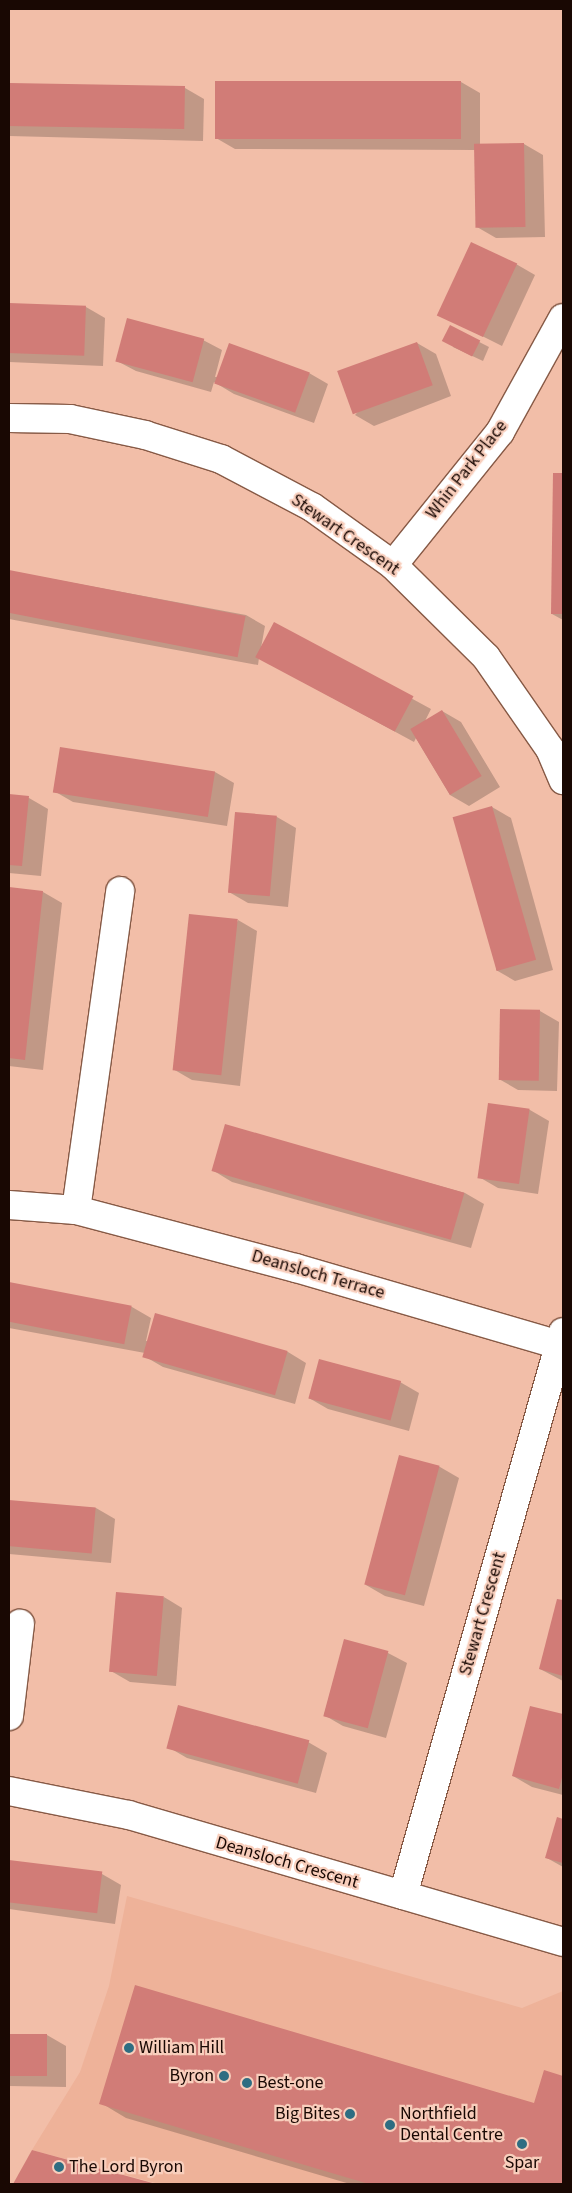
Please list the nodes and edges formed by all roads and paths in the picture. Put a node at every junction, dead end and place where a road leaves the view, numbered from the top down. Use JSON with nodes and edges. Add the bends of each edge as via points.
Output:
{"nodes":[{"id":1,"x":563,"y":318,"type":"edge"},
{"id":2,"x":9,"y":418,"type":"edge"},
{"id":3,"x":392,"y":565,"type":"junction"},
{"id":4,"x":563,"y":780,"type":"edge"},
{"id":5,"x":120,"y":891,"type":"dead end"},
{"id":6,"x":9,"y":1205,"type":"edge"},
{"id":7,"x":76,"y":1210,"type":"junction"},
{"id":8,"x":562,"y":1338,"type":"edge"},
{"id":9,"x":20,"y":1624,"type":"dead end"},
{"id":10,"x":9,"y":1716,"type":"edge"},
{"id":11,"x":9,"y":1791,"type":"edge"},
{"id":12,"x":403,"y":1895,"type":"junction"},
{"id":13,"x":563,"y":1942,"type":"edge"}],
"edges":[{"from":1,"to":3,"type":"street","name":"Whin Park Place","via":[[500,432]]},
{"from":2,"to":3,"type":"street","name":"Stewart Crescent","via":[[70,419],[145,435],[221,459],[312,507]]},
{"from":3,"to":4,"type":"street","name":"Stewart Crescent","via":[[486,657],[550,748]]},
{"from":5,"to":7,"type":"street"},
{"from":6,"to":7,"type":"street","name":"Deansloch Terrace"},
{"from":7,"to":8,"type":"street","name":"Deansloch Terrace"},
{"from":8,"to":12,"type":"street","name":"Stewart Crescent"},
{"from":9,"to":10,"type":"street"},
{"from":11,"to":12,"type":"street","name":"Deansloch Crescent","via":[[129,1815]]},
{"from":12,"to":13,"type":"street","name":"Deansloch Crescent"}]}
